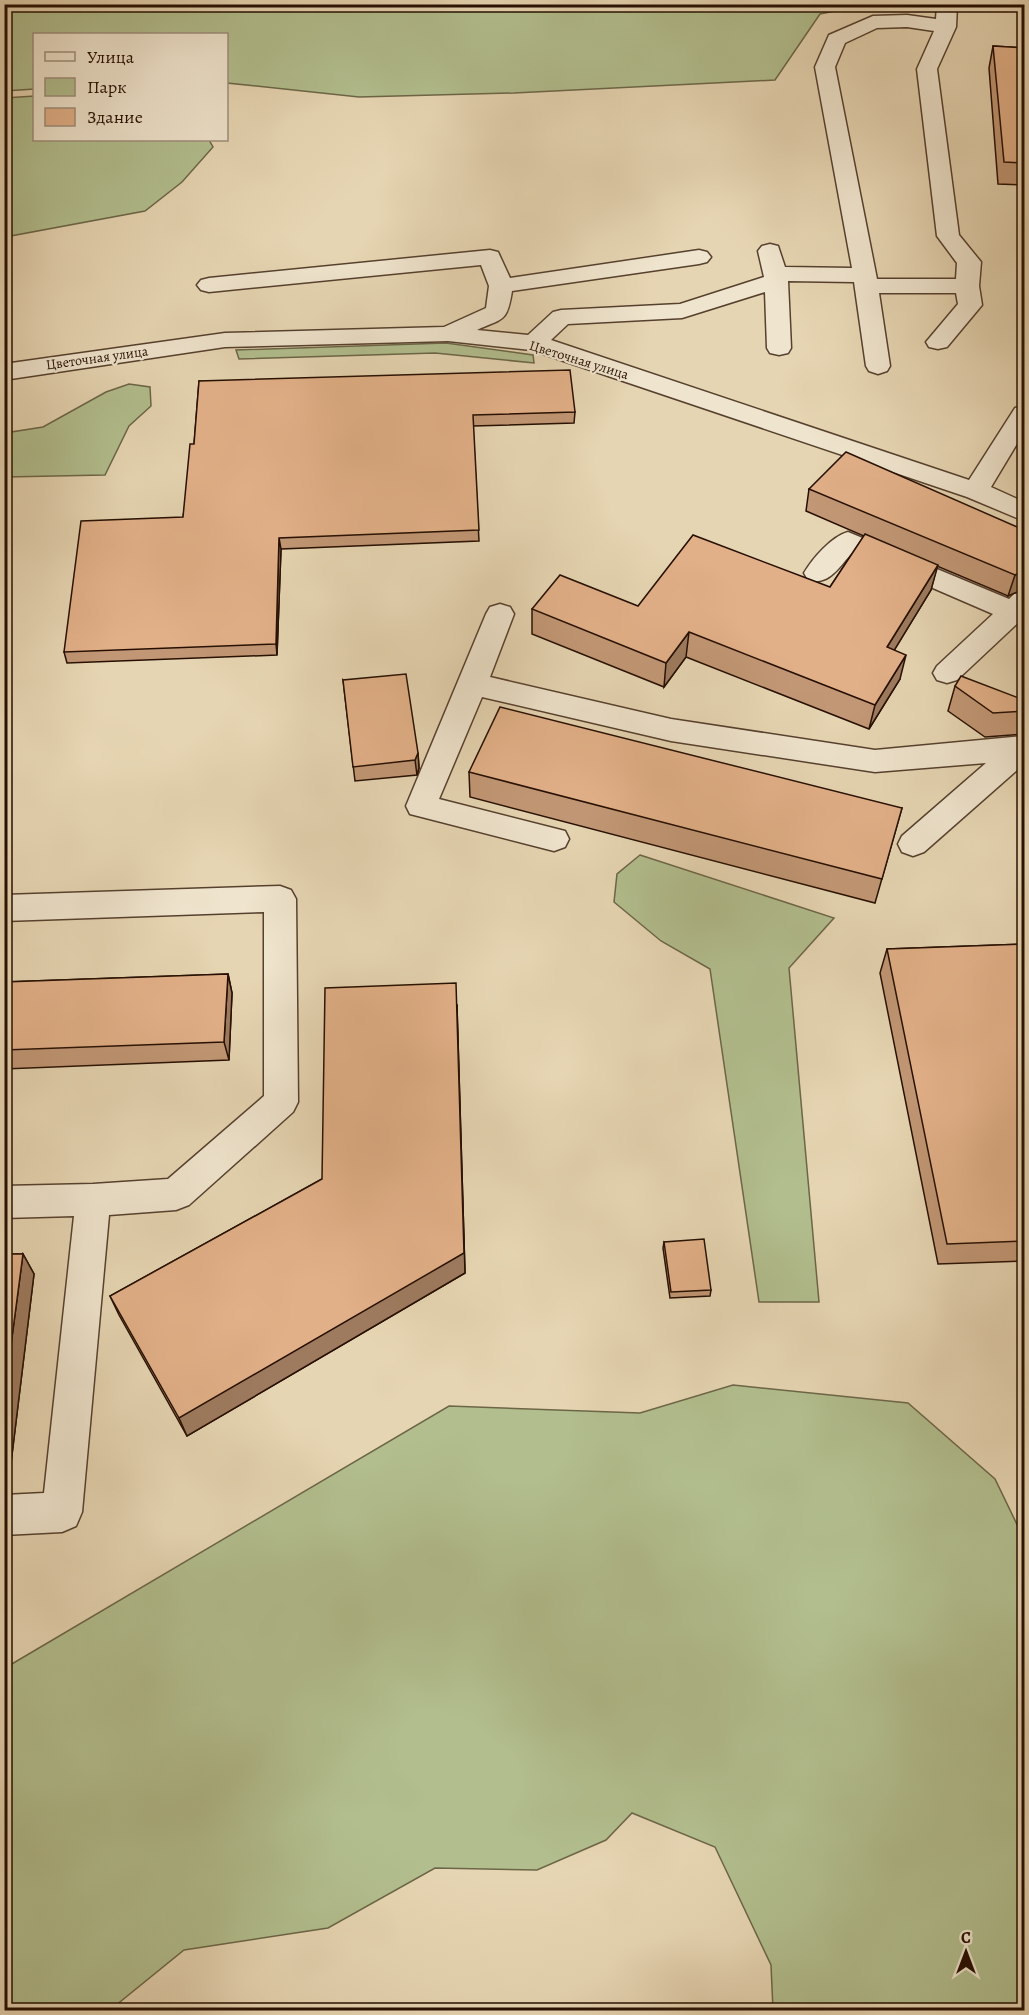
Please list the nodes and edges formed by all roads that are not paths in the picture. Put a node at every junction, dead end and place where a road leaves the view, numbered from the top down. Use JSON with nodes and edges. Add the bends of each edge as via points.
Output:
{"nodes":[{"id":1,"x":947,"y":4,"type":"edge"},
{"id":2,"x":946,"y":27,"type":"junction"},
{"id":3,"x":699,"y":257,"type":"dead end"},
{"id":4,"x":773,"y":269,"type":"junction"},
{"id":5,"x":866,"y":281,"type":"junction"},
{"id":6,"x":209,"y":285,"type":"dead end"},
{"id":7,"x":501,"y":286,"type":"junction"},
{"id":8,"x":968,"y":286,"type":"junction"},
{"id":9,"x":448,"y":334,"type":"junction"},
{"id":10,"x":939,"y":342,"type":"dead end"},
{"id":11,"x":534,"y":343,"type":"junction"},
{"id":12,"x":778,"y":348,"type":"dead end"},
{"id":13,"x":878,"y":366,"type":"dead end"},
{"id":14,"x":4,"y":372,"type":"edge"},
{"id":15,"x":1024,"y":414,"type":"edge"},
{"id":16,"x":976,"y":492,"type":"junction"},
{"id":17,"x":1024,"y":512,"type":"edge"},
{"id":18,"x":818,"y":573,"type":"dead end"},
{"id":19,"x":1019,"y":607,"type":"edge"},
{"id":20,"x":500,"y":614,"type":"dead end"},
{"id":21,"x":947,"y":673,"type":"dead end"},
{"id":22,"x":473,"y":684,"type":"junction"},
{"id":23,"x":1024,"y":748,"type":"edge"},
{"id":24,"x":554,"y":839,"type":"dead end"},
{"id":25,"x":913,"y":844,"type":"dead end"},
{"id":26,"x":4,"y":908,"type":"edge"},
{"id":27,"x":93,"y":1200,"type":"junction"},
{"id":28,"x":4,"y":1202,"type":"edge"},
{"id":29,"x":4,"y":1515,"type":"edge"}],
"edges":[{"from":1,"to":2,"type":"street"},
{"from":2,"to":5,"type":"street","via":[[907,21],[873,22],[836,39],[825,67]]},
{"from":2,"to":8,"type":"street","via":[[927,69],[948,236],[969,262]]},
{"from":3,"to":7,"type":"street"},
{"from":4,"to":5,"type":"street"},
{"from":4,"to":11,"type":"street","via":[[682,311],[561,317]]},
{"from":4,"to":12,"type":"street"},
{"from":5,"to":8,"type":"street"},
{"from":5,"to":13,"type":"street"},
{"from":6,"to":7,"type":"street","via":[[490,257]]},
{"from":7,"to":9,"type":"street","via":[[497,312]]},
{"from":8,"to":10,"type":"street","via":[[970,305]]},
{"from":9,"to":11,"type":"street","name":"Цветочная улица"},
{"from":9,"to":14,"type":"street","name":"Цветочная улица","via":[[225,340]]},
{"from":11,"to":16,"type":"street","name":"Цветочная улица"},
{"from":15,"to":16,"type":"street"},
{"from":16,"to":17,"type":"street","name":"Цветочная улица"},
{"from":18,"to":19,"type":"street","via":[[848,542]]},
{"from":19,"to":21,"type":"street"},
{"from":20,"to":22,"type":"street"},
{"from":22,"to":23,"type":"street","via":[[671,730],[874,761]]},
{"from":22,"to":24,"type":"street","via":[[421,806]]},
{"from":23,"to":25,"type":"street"},
{"from":26,"to":27,"type":"street","via":[[279,898],[280,1102],[176,1194]]},
{"from":27,"to":28,"type":"street"},
{"from":27,"to":29,"type":"street","via":[[62,1512]]}]}
